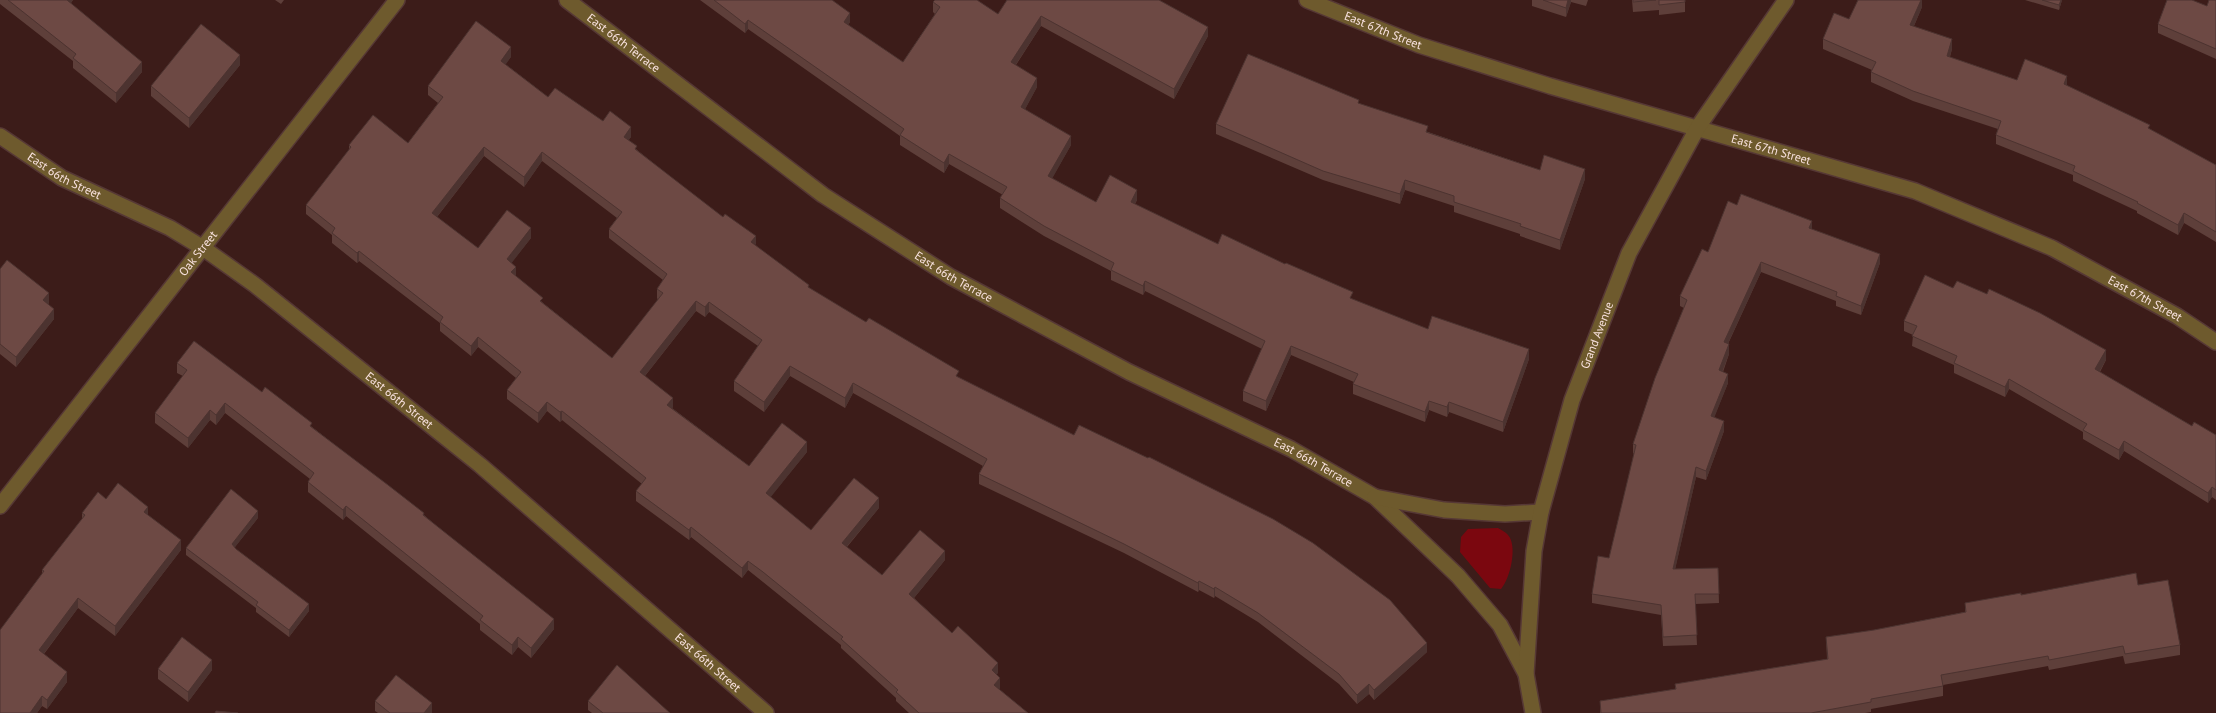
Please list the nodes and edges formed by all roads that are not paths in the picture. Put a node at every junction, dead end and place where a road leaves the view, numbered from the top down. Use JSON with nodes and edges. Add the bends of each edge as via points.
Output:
{"nodes":[{"id":1,"x":397,"y":0,"type":"edge"},
{"id":2,"x":568,"y":0,"type":"edge"},
{"id":3,"x":1308,"y":0,"type":"edge"},
{"id":4,"x":1786,"y":0,"type":"edge"},
{"id":5,"x":1698,"y":127,"type":"junction"},
{"id":6,"x":0,"y":136,"type":"edge"},
{"id":7,"x":204,"y":248,"type":"junction"},
{"id":8,"x":2216,"y":342,"type":"edge"},
{"id":9,"x":1375,"y":497,"type":"junction"},
{"id":10,"x":0,"y":506,"type":"edge"},
{"id":11,"x":1541,"y":512,"type":"junction"},
{"id":12,"x":1526,"y":674,"type":"junction"},
{"id":13,"x":766,"y":713,"type":"edge"},
{"id":14,"x":1534,"y":713,"type":"edge"}],
"edges":[{"from":1,"to":7,"type":"street","name":"Oak Street"},
{"from":2,"to":9,"type":"street","name":"East 66th Terrace","via":[[823,195],[951,277],[1130,372],[1291,449]]},
{"from":3,"to":5,"type":"street","name":"East 67th Street","via":[[1419,45]]},
{"from":4,"to":5,"type":"street","name":"Grand Avenue"},
{"from":5,"to":8,"type":"street","name":"East 67th Street","via":[[1915,191],[2043,244],[2177,316]]},
{"from":5,"to":11,"type":"street","name":"Grand Avenue","via":[[1629,253],[1572,400]]},
{"from":6,"to":7,"type":"street","name":"East 66th Street","via":[[62,178],[170,228]]},
{"from":7,"to":10,"type":"street","name":"Oak Street"},
{"from":7,"to":13,"type":"street","name":"East 66th Street","via":[[256,285],[480,465]]},
{"from":9,"to":11,"type":"street","name":"East 66th Terrace","via":[[1444,510],[1505,514]]},
{"from":9,"to":12,"type":"street","name":"East 66th Terrace","via":[[1458,576],[1500,625]]},
{"from":11,"to":12,"type":"street","name":"Grand Avenue","via":[[1534,551]]},
{"from":12,"to":14,"type":"street","name":"Grand Avenue"}]}
